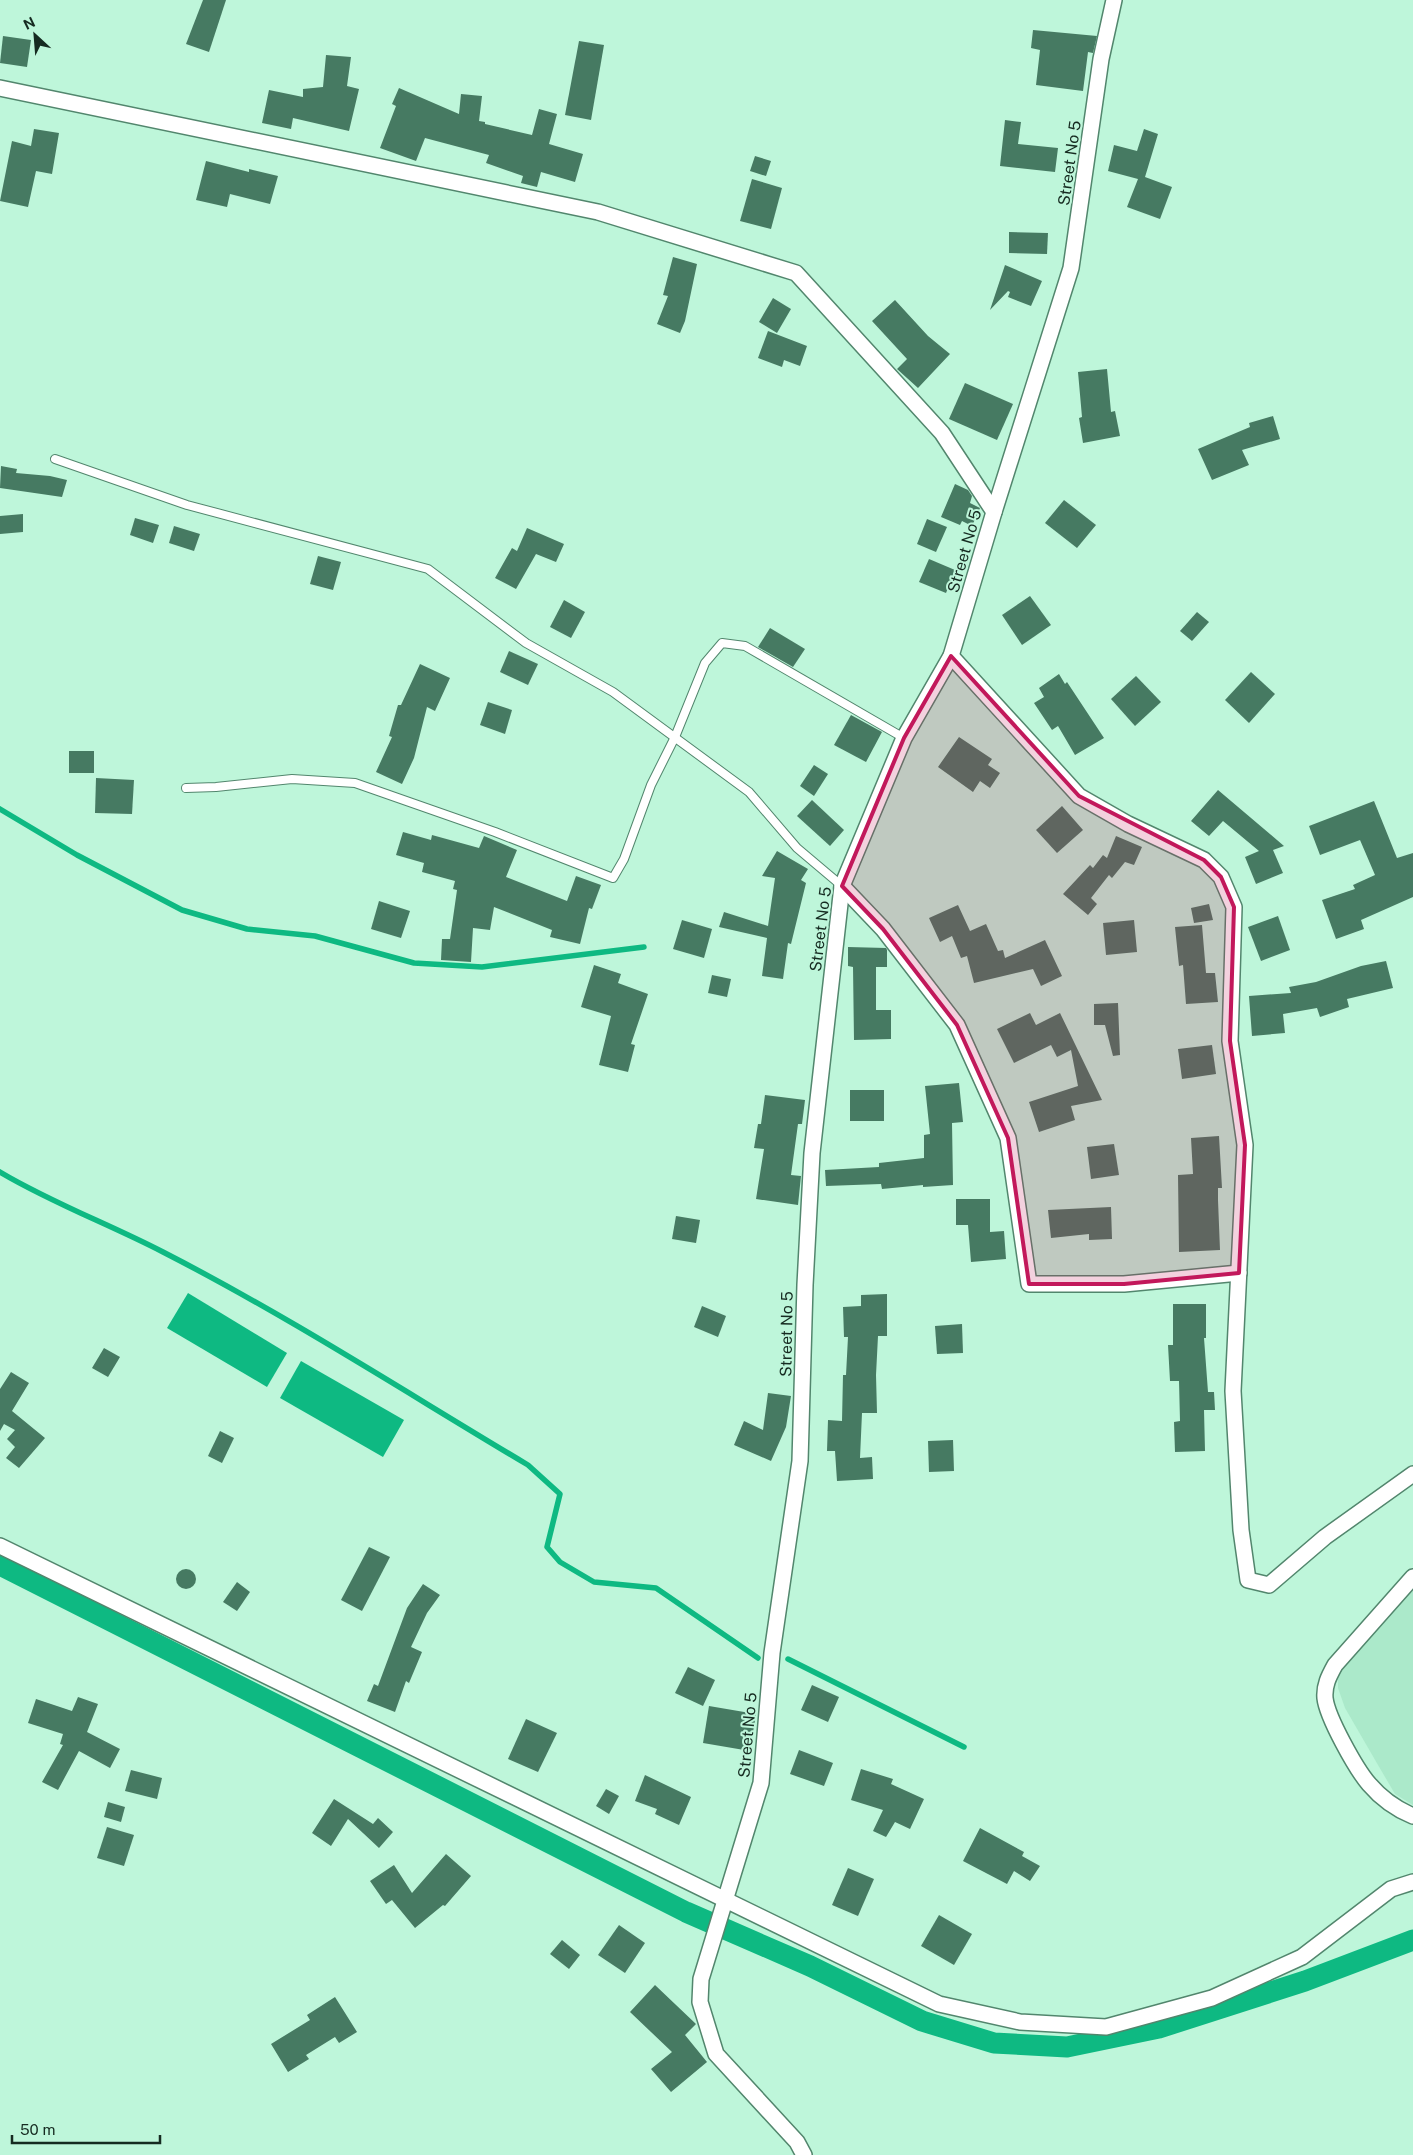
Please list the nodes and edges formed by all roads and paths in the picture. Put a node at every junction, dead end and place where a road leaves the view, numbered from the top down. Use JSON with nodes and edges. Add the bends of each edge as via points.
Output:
{"nodes":[{"id":1,"x":1114,"y":0,"type":"edge"},
{"id":2,"x":0,"y":88,"type":"edge"},
{"id":3,"x":55,"y":459,"type":"dead end"},
{"id":4,"x":994,"y":512,"type":"junction"},
{"id":5,"x":951,"y":656,"type":"junction"},
{"id":6,"x":675,"y":737,"type":"junction"},
{"id":7,"x":904,"y":738,"type":"junction"},
{"id":8,"x":186,"y":788,"type":"dead end"},
{"id":9,"x":842,"y":886,"type":"junction"},
{"id":10,"x":1239,"y":1273,"type":"junction"},
{"id":11,"x":1413,"y":1474,"type":"edge"},
{"id":12,"x":1,"y":1549,"type":"edge"},
{"id":13,"x":1413,"y":1577,"type":"edge"},
{"id":14,"x":1413,"y":1816,"type":"edge"},
{"id":15,"x":1413,"y":1882,"type":"edge"},
{"id":16,"x":723,"y":1907,"type":"junction"},
{"id":17,"x":804,"y":2155,"type":"edge"}],
"edges":[{"from":1,"to":4,"type":"street","name":"Street No 5","via":[[1101,59],[1072,268]]},
{"from":2,"to":4,"type":"street","via":[[598,212],[796,274],[942,433]]},
{"from":3,"to":6,"type":"lane","via":[[187,505],[428,569],[526,643],[613,692]]},
{"from":4,"to":5,"type":"street","name":"Street No 5"},
{"from":5,"to":7,"type":"street","name":"Street No 5"},
{"from":5,"to":10,"type":"street","via":[[1078,796],[1204,860],[1221,877],[1234,907],[1230,1041],[1245,1145]]},
{"from":6,"to":7,"type":"lane","via":[[705,663],[722,643],[745,646]]},
{"from":6,"to":8,"type":"lane","via":[[613,878],[355,783],[292,779]]},
{"from":6,"to":9,"type":"lane","via":[[749,792],[797,848]]},
{"from":7,"to":9,"type":"street","name":"Street No 5"},
{"from":9,"to":10,"type":"street","via":[[883,929],[957,1025],[1008,1138],[1029,1284],[1124,1284]]},
{"from":9,"to":16,"type":"street","name":"Street No 5","via":[[812,1153],[800,1461],[772,1653],[761,1783]]},
{"from":10,"to":11,"type":"street","via":[[1233,1391],[1241,1530],[1248,1580],[1269,1585],[1325,1536]]},
{"from":12,"to":16,"type":"street"},
{"from":13,"to":14,"type":"street","via":[[1335,1665],[1327,1678],[1325,1699],[1334,1726],[1367,1782],[1393,1806]]},
{"from":15,"to":16,"type":"street","via":[[1391,1889],[1302,1957],[1212,1998],[1106,2027],[1020,2022],[939,2004]]},
{"from":16,"to":17,"type":"street","name":"Street No 5","via":[[701,1979],[700,2002],[716,2054],[797,2142]]}]}
